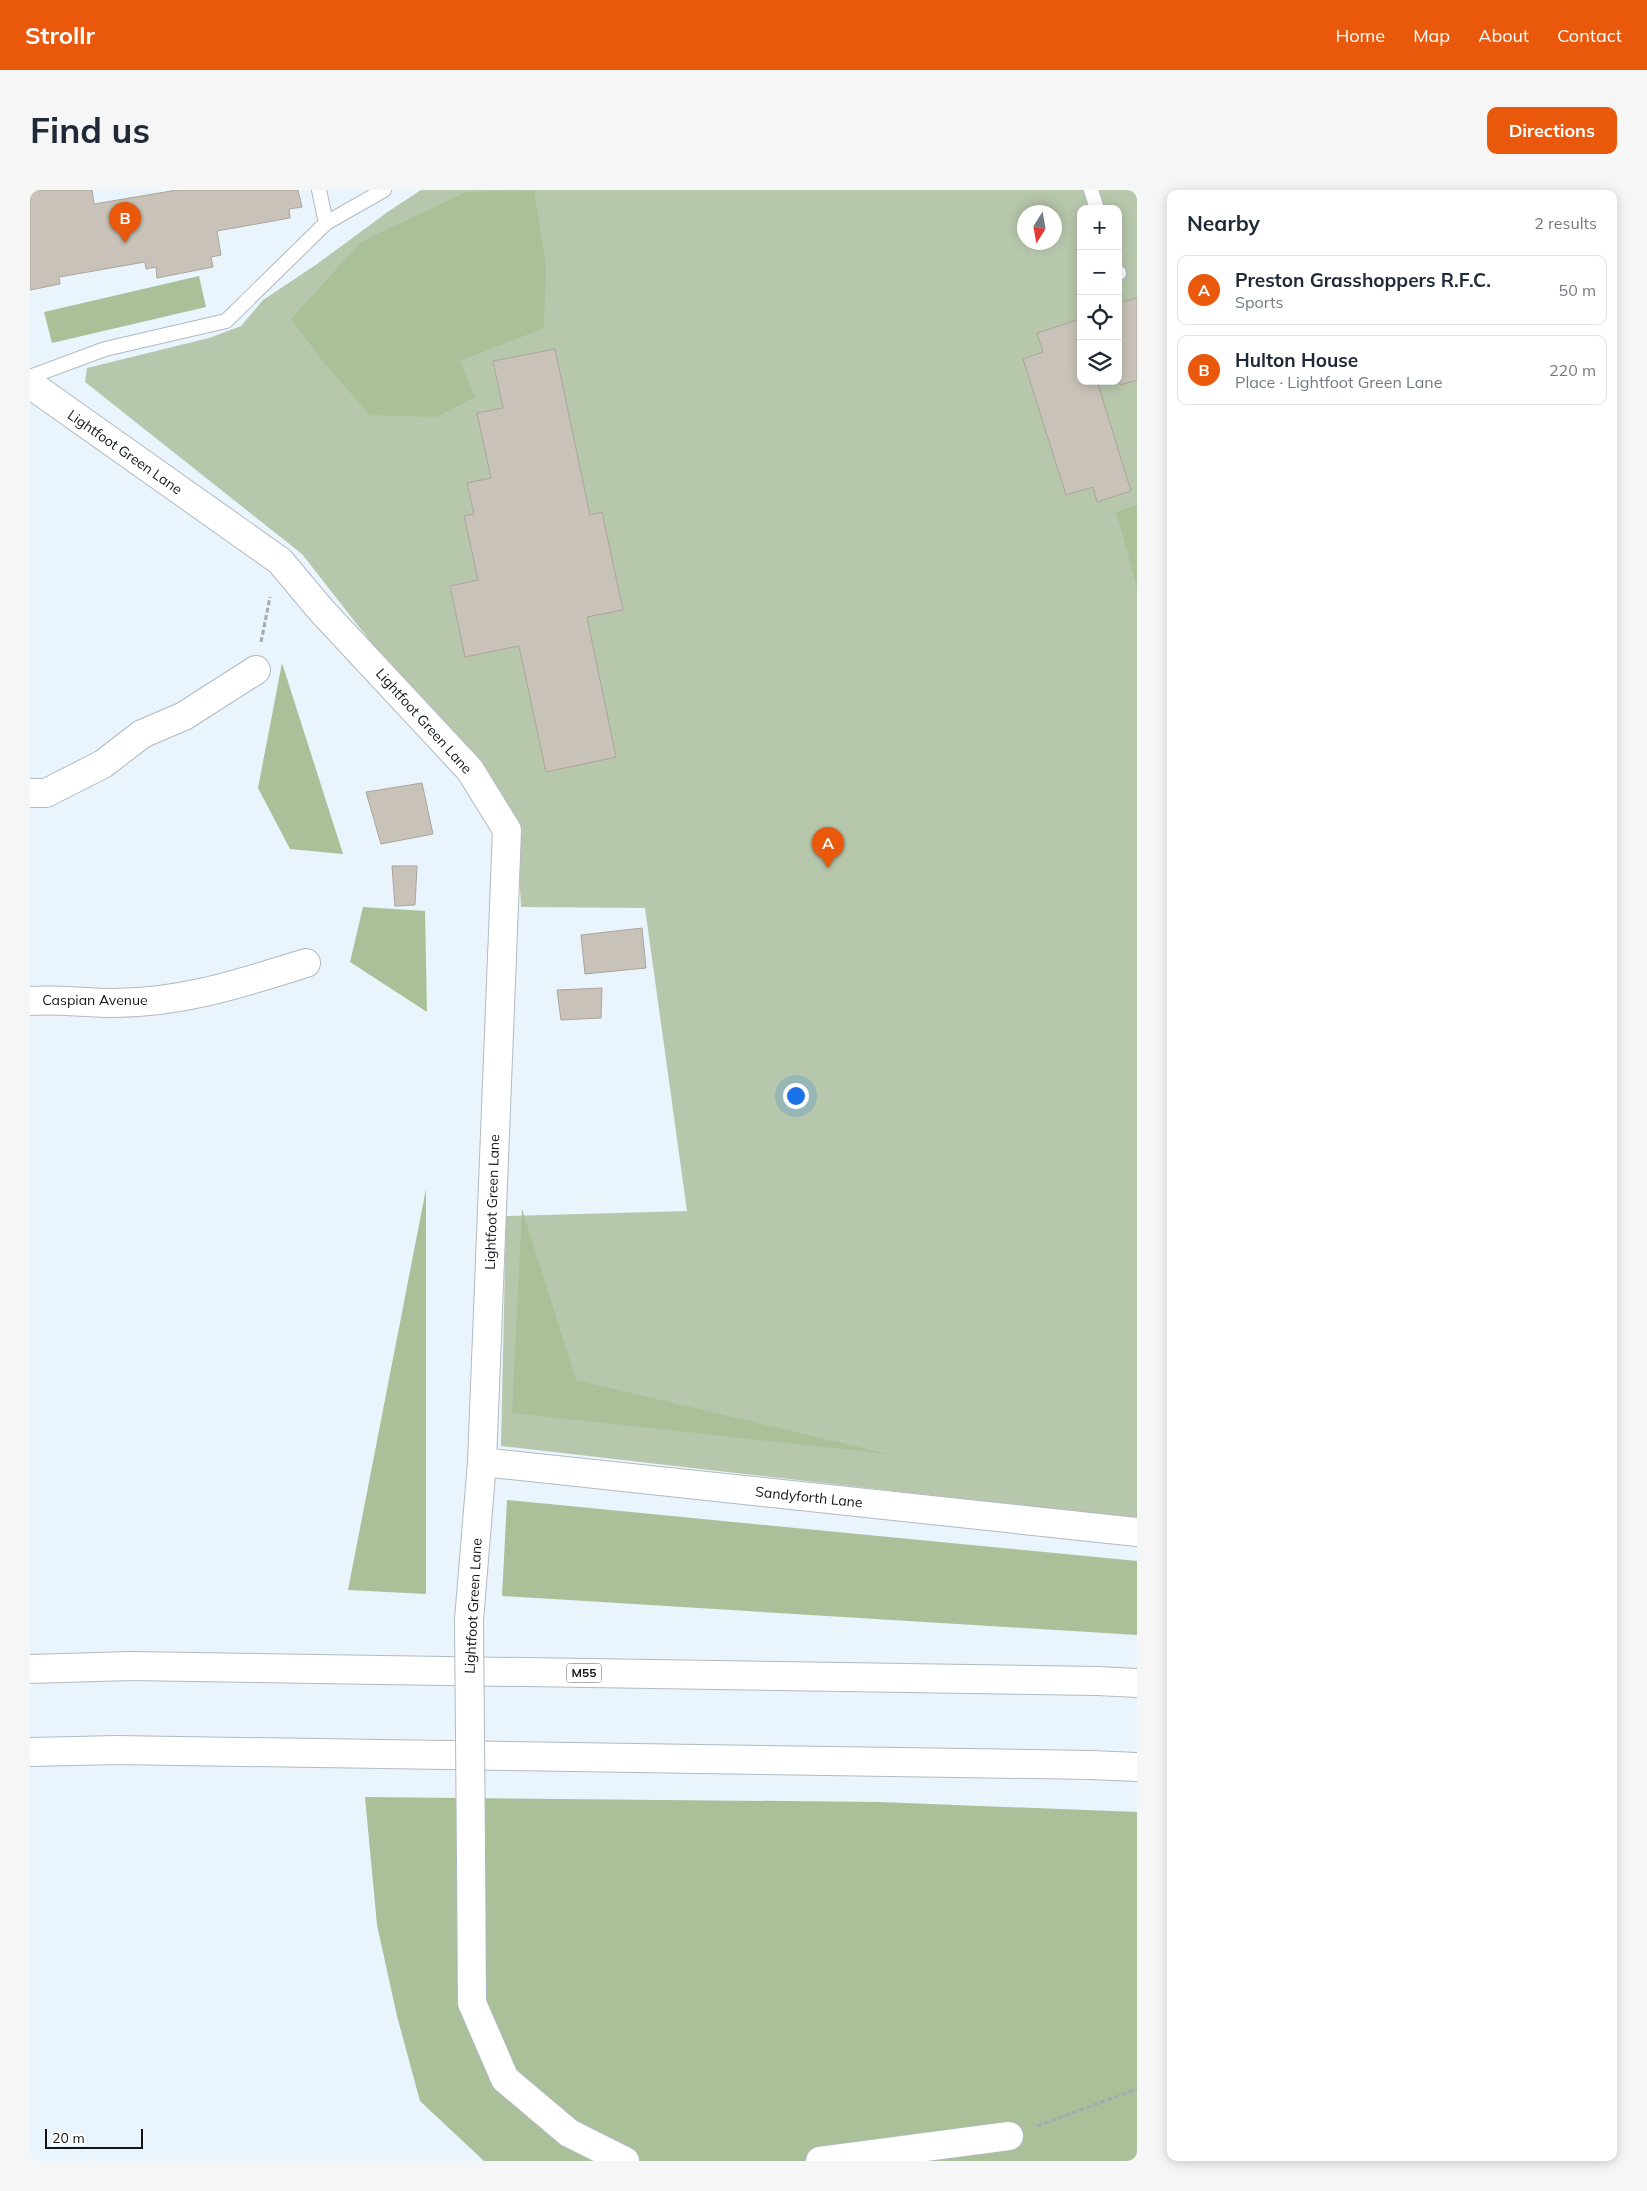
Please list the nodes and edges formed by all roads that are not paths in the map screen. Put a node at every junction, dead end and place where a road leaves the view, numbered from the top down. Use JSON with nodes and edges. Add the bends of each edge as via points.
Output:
{"nodes":[{"id":1,"x":318,"y":190,"type":"edge"},
{"id":2,"x":384,"y":190,"type":"edge"},
{"id":3,"x":1091,"y":190,"type":"edge"},
{"id":4,"x":1096,"y":205,"type":"edge"},
{"id":5,"x":326,"y":223,"type":"junction"},
{"id":6,"x":30,"y":377,"type":"edge"},
{"id":7,"x":30,"y":384,"type":"edge"},
{"id":8,"x":256,"y":670,"type":"road end"},
{"id":9,"x":30,"y":793,"type":"edge"},
{"id":10,"x":306,"y":963,"type":"dead end"},
{"id":11,"x":30,"y":1001,"type":"edge"},
{"id":12,"x":482,"y":1462,"type":"junction"},
{"id":13,"x":1137,"y":1532,"type":"edge"},
{"id":14,"x":30,"y":1669,"type":"edge"},
{"id":15,"x":1137,"y":1683,"type":"edge"},
{"id":16,"x":30,"y":1752,"type":"edge"},
{"id":17,"x":1137,"y":1767,"type":"edge"},
{"id":18,"x":1009,"y":2136,"type":"road end"},
{"id":19,"x":851,"y":2159,"type":"edge"},
{"id":20,"x":626,"y":2161,"type":"edge"},
{"id":21,"x":820,"y":2161,"type":"edge"}],
"edges":[{"from":1,"to":5,"type":"lane"},
{"from":2,"to":5,"type":"lane"},
{"from":3,"to":4,"type":"lane"},
{"from":5,"to":6,"type":"lane","via":[[226,321],[105,349]]},
{"from":7,"to":12,"type":"main road","name":"Lightfoot Green Lane","via":[[280,561],[321,610],[470,770],[508,830]]},
{"from":8,"to":9,"type":"main road","via":[[184,716],[142,734],[103,764],[46,793]]},
{"from":10,"to":11,"type":"main road","name":"Caspian Avenue","via":[[220,990],[182,998],[114,1003],[53,999]]},
{"from":12,"to":13,"type":"main road","name":"Sandyforth Lane"},
{"from":12,"to":20,"type":"main road","name":"Lightfoot Green Lane","bridge":true,"via":[[469,1620],[472,2004],[505,2079],[569,2133]]},
{"from":14,"to":15,"type":"main road","number":"M55","via":[[141,1666]]},
{"from":16,"to":17,"type":"main road","via":[[157,1751]]},
{"from":18,"to":19,"type":"main road"},
{"from":19,"to":21,"type":"main road"}]}
